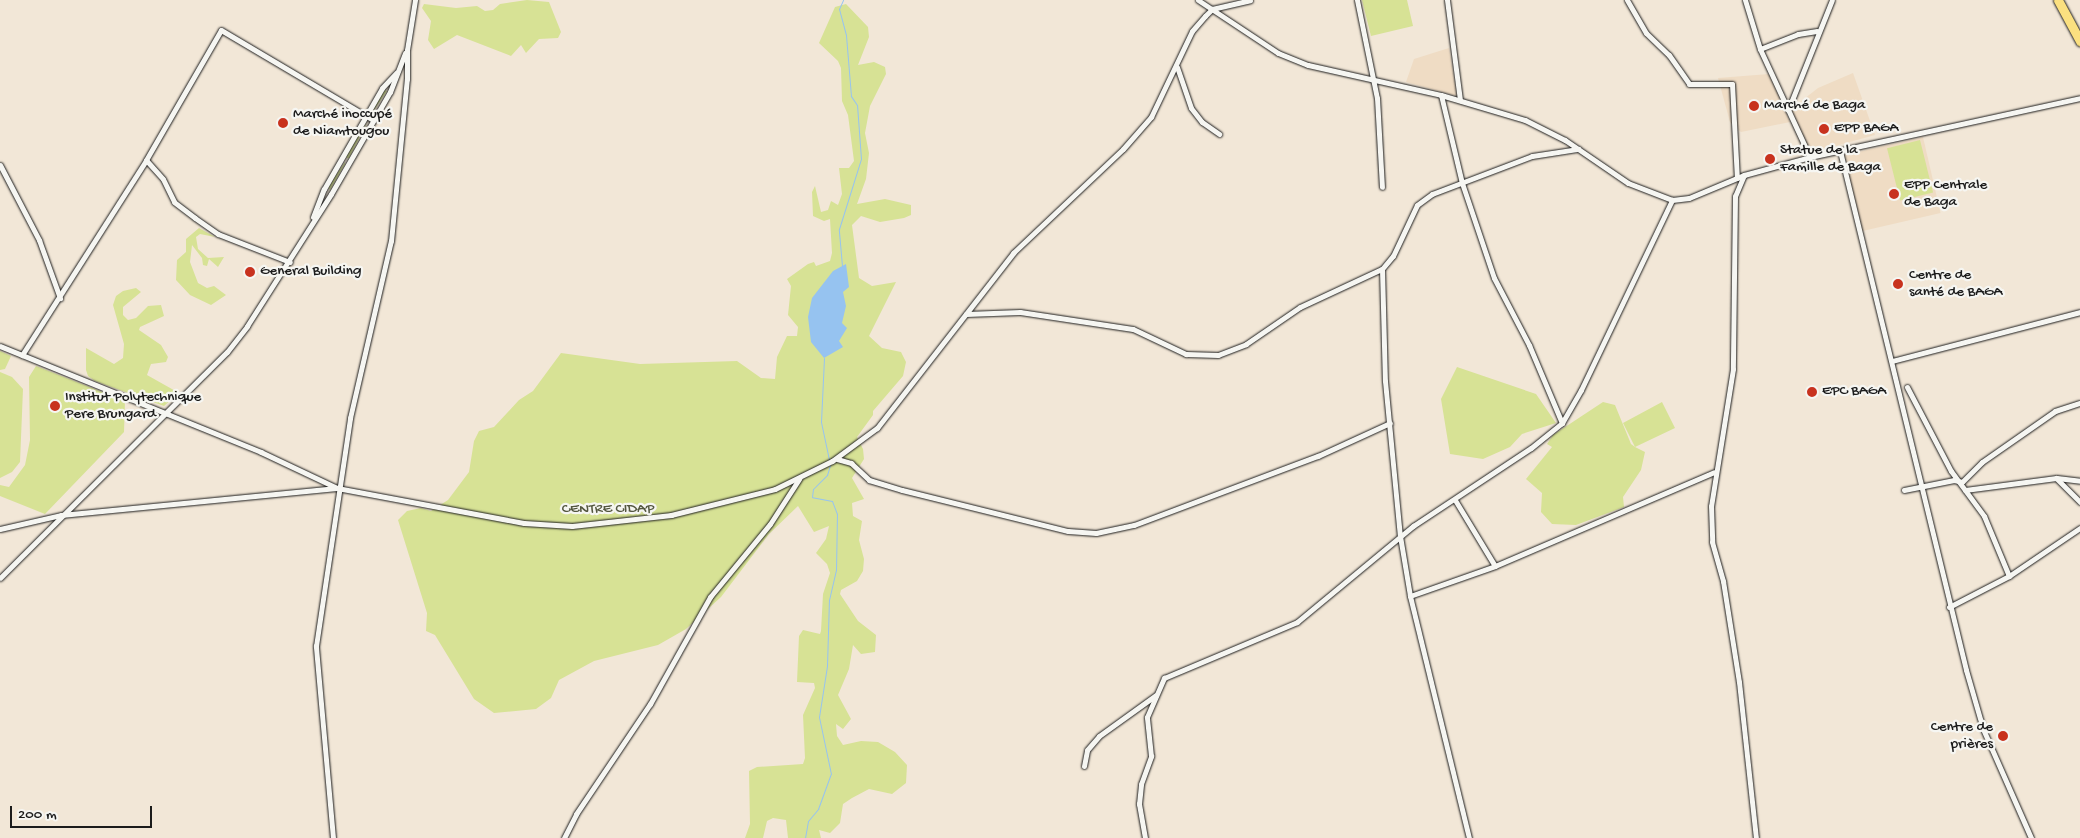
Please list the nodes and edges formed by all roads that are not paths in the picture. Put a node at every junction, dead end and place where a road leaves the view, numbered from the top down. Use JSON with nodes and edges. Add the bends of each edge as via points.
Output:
{"nodes":[{"id":1,"x":415,"y":0,"type":"edge"},
{"id":2,"x":1198,"y":0,"type":"edge"},
{"id":3,"x":1250,"y":0,"type":"edge"},
{"id":4,"x":1357,"y":0,"type":"edge"},
{"id":5,"x":1447,"y":0,"type":"edge"},
{"id":6,"x":1627,"y":0,"type":"edge"},
{"id":7,"x":1744,"y":0,"type":"edge"},
{"id":8,"x":1832,"y":0,"type":"edge"},
{"id":9,"x":2058,"y":0,"type":"edge"},
{"id":10,"x":1212,"y":9,"type":"junction"},
{"id":11,"x":1816,"y":31,"type":"junction"},
{"id":12,"x":2080,"y":41,"type":"edge"},
{"id":13,"x":1760,"y":49,"type":"junction"},
{"id":14,"x":407,"y":50,"type":"junction"},
{"id":15,"x":1177,"y":67,"type":"junction"},
{"id":16,"x":398,"y":71,"type":"junction"},
{"id":17,"x":1374,"y":79,"type":"junction"},
{"id":18,"x":1441,"y":95,"type":"junction"},
{"id":19,"x":2080,"y":98,"type":"edge"},
{"id":20,"x":1460,"y":100,"type":"junction"},
{"id":21,"x":1788,"y":110,"type":"junction"},
{"id":22,"x":366,"y":116,"type":"junction"},
{"id":23,"x":373,"y":120,"type":"junction"},
{"id":24,"x":1219,"y":134,"type":"dead end"},
{"id":25,"x":1578,"y":149,"type":"junction"},
{"id":26,"x":1840,"y":151,"type":"junction"},
{"id":27,"x":1810,"y":156,"type":"junction"},
{"id":28,"x":342,"y":158,"type":"junction"},
{"id":29,"x":146,"y":160,"type":"junction"},
{"id":30,"x":349,"y":162,"type":"junction"},
{"id":31,"x":0,"y":165,"type":"edge"},
{"id":32,"x":1744,"y":175,"type":"junction"},
{"id":33,"x":1737,"y":178,"type":"junction"},
{"id":34,"x":1462,"y":183,"type":"junction"},
{"id":35,"x":1382,"y":187,"type":"dead end"},
{"id":36,"x":324,"y":189,"type":"junction"},
{"id":37,"x":331,"y":194,"type":"junction"},
{"id":38,"x":1672,"y":200,"type":"junction"},
{"id":39,"x":313,"y":219,"type":"junction"},
{"id":40,"x":290,"y":262,"type":"junction"},
{"id":41,"x":1382,"y":269,"type":"junction"},
{"id":42,"x":60,"y":298,"type":"junction"},
{"id":43,"x":2080,"y":312,"type":"edge"},
{"id":44,"x":966,"y":314,"type":"junction"},
{"id":45,"x":0,"y":346,"type":"edge"},
{"id":46,"x":22,"y":355,"type":"junction"},
{"id":47,"x":1892,"y":361,"type":"junction"},
{"id":48,"x":1907,"y":387,"type":"dead end"},
{"id":49,"x":2080,"y":403,"type":"edge"},
{"id":50,"x":165,"y":412,"type":"junction"},
{"id":51,"x":1390,"y":423,"type":"junction"},
{"id":52,"x":1562,"y":423,"type":"junction"},
{"id":53,"x":835,"y":460,"type":"junction"},
{"id":54,"x":1714,"y":472,"type":"junction"},
{"id":55,"x":2056,"y":478,"type":"junction"},
{"id":56,"x":799,"y":479,"type":"junction"},
{"id":57,"x":2080,"y":481,"type":"edge"},
{"id":58,"x":1959,"y":482,"type":"junction"},
{"id":59,"x":1922,"y":487,"type":"junction"},
{"id":60,"x":337,"y":488,"type":"junction"},
{"id":61,"x":1904,"y":490,"type":"dead end"},
{"id":62,"x":1965,"y":490,"type":"junction"},
{"id":63,"x":1455,"y":500,"type":"junction"},
{"id":64,"x":2080,"y":502,"type":"edge"},
{"id":65,"x":61,"y":515,"type":"junction"},
{"id":66,"x":2080,"y":528,"type":"edge"},
{"id":67,"x":0,"y":529,"type":"edge"},
{"id":68,"x":1400,"y":536,"type":"junction"},
{"id":69,"x":1494,"y":566,"type":"junction"},
{"id":70,"x":2009,"y":576,"type":"junction"},
{"id":71,"x":0,"y":578,"type":"edge"},
{"id":72,"x":1410,"y":596,"type":"junction"},
{"id":73,"x":1949,"y":607,"type":"junction"},
{"id":74,"x":1156,"y":695,"type":"junction"},
{"id":75,"x":1084,"y":766,"type":"dead end"},
{"id":76,"x":333,"y":838,"type":"edge"},
{"id":77,"x":564,"y":838,"type":"edge"},
{"id":78,"x":1144,"y":838,"type":"edge"},
{"id":79,"x":1468,"y":838,"type":"edge"},
{"id":80,"x":1756,"y":838,"type":"edge"},
{"id":81,"x":2030,"y":838,"type":"edge"}],
"edges":[{"from":1,"to":14,"type":"street"},
{"from":2,"to":10,"type":"street"},
{"from":3,"to":10,"type":"street"},
{"from":4,"to":17,"type":"street"},
{"from":5,"to":20,"type":"street"},
{"from":6,"to":33,"type":"street","via":[[1646,33],[1669,55],[1689,84],[1732,84]]},
{"from":7,"to":13,"type":"street"},
{"from":8,"to":11,"type":"street"},
{"from":9,"to":12,"type":"highway"},
{"from":10,"to":15,"type":"street","via":[[1192,31]]},
{"from":10,"to":17,"type":"street","via":[[1278,53],[1308,65]]},
{"from":11,"to":13,"type":"street","via":[[1791,36]]},
{"from":11,"to":21,"type":"street"},
{"from":13,"to":21,"type":"street"},
{"from":14,"to":16,"type":"street"},
{"from":14,"to":60,"type":"street","via":[[407,79],[390,241]]},
{"from":15,"to":24,"type":"street","via":[[1191,108],[1202,122]]},
{"from":15,"to":44,"type":"street","via":[[1151,117],[1123,149],[1013,253]]},
{"from":16,"to":22,"type":"street","via":[[382,88]]},
{"from":16,"to":23,"type":"street"},
{"from":17,"to":18,"type":"street"},
{"from":17,"to":35,"type":"street"},
{"from":18,"to":20,"type":"street"},
{"from":18,"to":34,"type":"street"},
{"from":19,"to":26,"type":"street"},
{"from":20,"to":25,"type":"street","via":[[1542,127]]},
{"from":21,"to":27,"type":"street"},
{"from":22,"to":23,"type":"street"},
{"from":22,"to":28,"type":"street"},
{"from":22,"to":29,"type":"street","via":[[224,29]]},
{"from":23,"to":30,"type":"street"},
{"from":25,"to":34,"type":"street","via":[[1532,156]]},
{"from":25,"to":38,"type":"street","via":[[1628,182]]},
{"from":26,"to":27,"type":"street"},
{"from":26,"to":47,"type":"street"},
{"from":27,"to":32,"type":"street"},
{"from":28,"to":30,"type":"street"},
{"from":28,"to":36,"type":"street"},
{"from":29,"to":40,"type":"street","via":[[163,179],[174,202],[195,218],[218,234]]},
{"from":29,"to":42,"type":"street"},
{"from":30,"to":37,"type":"street"},
{"from":31,"to":42,"type":"street","via":[[39,240]]},
{"from":32,"to":33,"type":"street"},
{"from":32,"to":54,"type":"street","via":[[1735,196],[1733,369]]},
{"from":33,"to":38,"type":"street","via":[[1689,198]]},
{"from":34,"to":41,"type":"street","via":[[1432,194],[1417,205],[1392,256]]},
{"from":34,"to":52,"type":"street","via":[[1494,278],[1529,345]]},
{"from":36,"to":37,"type":"street"},
{"from":36,"to":39,"type":"street"},
{"from":37,"to":39,"type":"street"},
{"from":38,"to":52,"type":"street"},
{"from":39,"to":40,"type":"street"},
{"from":40,"to":50,"type":"street","via":[[227,352]]},
{"from":41,"to":44,"type":"street","via":[[1300,307],[1246,344],[1218,355],[1186,354],[1133,329],[1020,312]]},
{"from":41,"to":51,"type":"street"},
{"from":42,"to":46,"type":"street"},
{"from":43,"to":47,"type":"street"},
{"from":44,"to":53,"type":"street","via":[[877,428]]},
{"from":45,"to":46,"type":"street"},
{"from":46,"to":50,"type":"street"},
{"from":47,"to":59,"type":"street"},
{"from":48,"to":58,"type":"street"},
{"from":49,"to":58,"type":"street","via":[[2054,411]]},
{"from":50,"to":60,"type":"street"},
{"from":50,"to":65,"type":"street"},
{"from":51,"to":53,"type":"street","via":[[1318,456],[1134,525],[1096,533],[1068,531],[902,490],[869,480],[851,463]]},
{"from":51,"to":68,"type":"street"},
{"from":52,"to":63,"type":"street"},
{"from":53,"to":56,"type":"street"},
{"from":54,"to":69,"type":"street"},
{"from":54,"to":80,"type":"street","via":[[1712,542],[1739,682]]},
{"from":55,"to":57,"type":"street"},
{"from":55,"to":62,"type":"street"},
{"from":55,"to":64,"type":"street"},
{"from":56,"to":60,"type":"street","via":[[775,489],[690,512],[572,526],[524,523]]},
{"from":56,"to":77,"type":"street","via":[[770,524],[710,597],[650,704],[576,814]]},
{"from":58,"to":59,"type":"street"},
{"from":58,"to":62,"type":"street"},
{"from":59,"to":61,"type":"street"},
{"from":59,"to":73,"type":"street"},
{"from":60,"to":65,"type":"street"},
{"from":60,"to":76,"type":"street","via":[[316,646]]},
{"from":62,"to":70,"type":"street","via":[[1984,516]]},
{"from":63,"to":68,"type":"street"},
{"from":63,"to":69,"type":"street"},
{"from":65,"to":67,"type":"street"},
{"from":65,"to":71,"type":"street"},
{"from":66,"to":70,"type":"street"},
{"from":68,"to":72,"type":"street"},
{"from":68,"to":74,"type":"street","via":[[1297,622],[1164,678]]},
{"from":69,"to":72,"type":"street"},
{"from":70,"to":73,"type":"street"},
{"from":72,"to":79,"type":"street"},
{"from":73,"to":81,"type":"street","via":[[1982,730]]},
{"from":74,"to":75,"type":"street","via":[[1099,736],[1087,750]]},
{"from":74,"to":78,"type":"street","via":[[1147,716],[1151,756],[1142,784],[1140,804]]}]}
